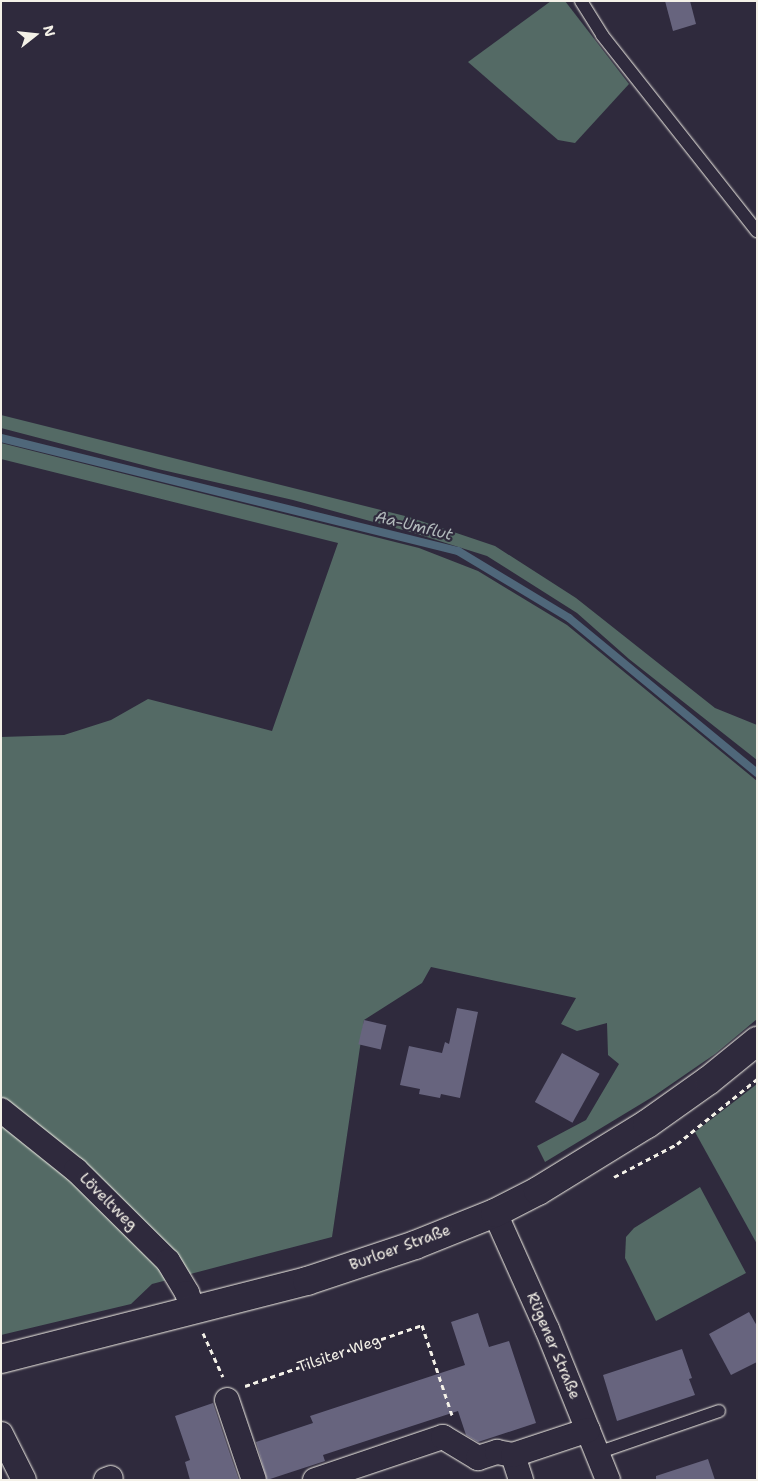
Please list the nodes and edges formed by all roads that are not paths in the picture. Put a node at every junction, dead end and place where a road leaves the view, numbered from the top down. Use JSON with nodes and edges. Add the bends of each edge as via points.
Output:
{"nodes":[{"id":1,"x":581,"y":1,"type":"edge"},
{"id":2,"x":757,"y":232,"type":"edge"},
{"id":3,"x":757,"y":1041,"type":"edge"},
{"id":4,"x":1,"y":1110,"type":"edge"},
{"id":5,"x":496,"y":1213,"type":"junction"},
{"id":6,"x":194,"y":1311,"type":"junction"},
{"id":7,"x":1,"y":1360,"type":"edge"},
{"id":8,"x":228,"y":1396,"type":"road end"},
{"id":9,"x":719,"y":1411,"type":"dead end"},
{"id":10,"x":588,"y":1430,"type":"junction"},
{"id":11,"x":1,"y":1434,"type":"edge"},
{"id":12,"x":597,"y":1453,"type":"junction"},
{"id":13,"x":512,"y":1455,"type":"junction"},
{"id":14,"x":24,"y":1480,"type":"edge"},
{"id":15,"x":254,"y":1480,"type":"edge"},
{"id":16,"x":315,"y":1480,"type":"edge"},
{"id":17,"x":521,"y":1480,"type":"edge"},
{"id":18,"x":608,"y":1480,"type":"edge"}],
"edges":[{"from":1,"to":2,"type":"lane","via":[[602,34]]},
{"from":3,"to":5,"type":"main road","name":"Burloer Straße","via":[[647,1124]]},
{"from":4,"to":6,"type":"street","name":"Löveltweg","via":[[76,1170],[168,1262]]},
{"from":5,"to":6,"type":"main road","name":"Burloer Straße","via":[[415,1245],[307,1281]]},
{"from":5,"to":10,"type":"street","name":"Rügener Straße"},
{"from":6,"to":7,"type":"main road","name":"Burloer Straße"},
{"from":8,"to":15,"type":"street"},
{"from":9,"to":12,"type":"lane"},
{"from":10,"to":12,"type":"street","name":"Rügener Straße"},
{"from":10,"to":13,"type":"street"},
{"from":11,"to":14,"type":"street"},
{"from":12,"to":18,"type":"street","name":"Rügener Straße"},
{"from":13,"to":16,"type":"street","via":[[497,1452],[478,1458],[443,1437]]},
{"from":13,"to":17,"type":"street"}]}
